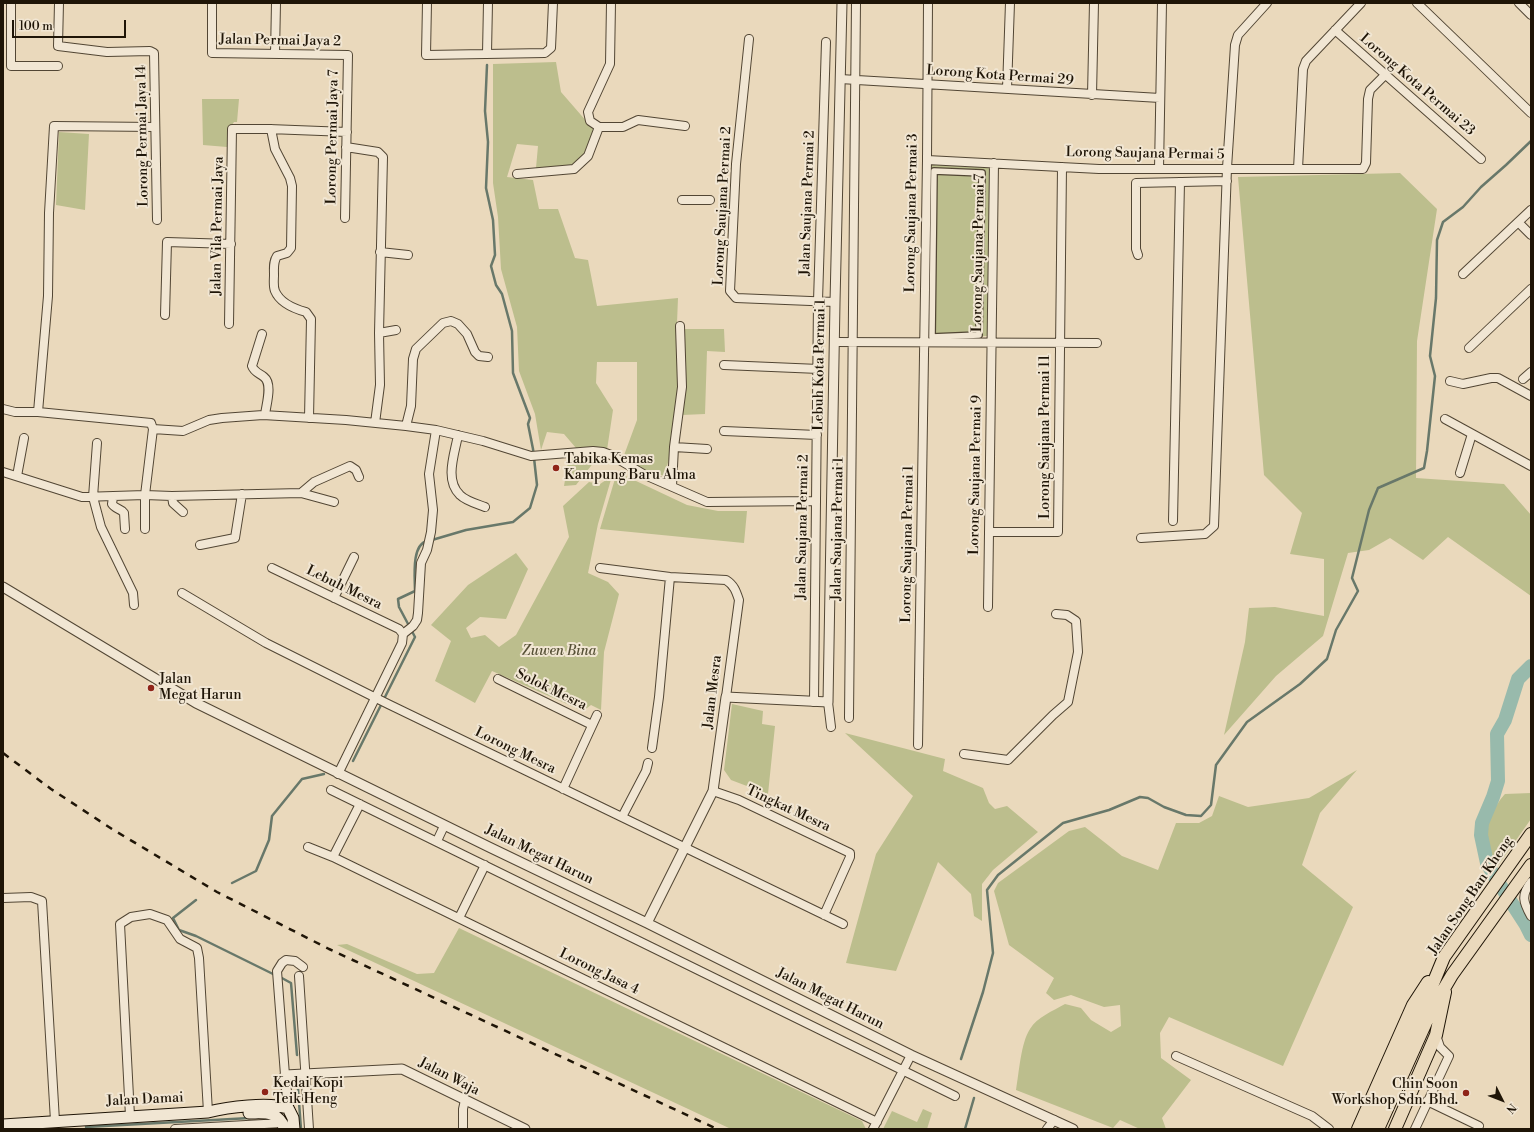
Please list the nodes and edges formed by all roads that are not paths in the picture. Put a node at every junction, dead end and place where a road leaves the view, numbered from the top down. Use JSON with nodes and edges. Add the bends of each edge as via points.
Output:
{"nodes":[{"id":1,"x":11,"y":3,"type":"edge"},
{"id":2,"x":59,"y":3,"type":"edge"},
{"id":3,"x":212,"y":3,"type":"edge"},
{"id":4,"x":276,"y":3,"type":"edge"},
{"id":5,"x":427,"y":3,"type":"edge"},
{"id":6,"x":488,"y":3,"type":"edge"},
{"id":7,"x":553,"y":3,"type":"edge"},
{"id":8,"x":612,"y":3,"type":"edge"},
{"id":9,"x":842,"y":3,"type":"edge"},
{"id":10,"x":856,"y":3,"type":"edge"},
{"id":11,"x":928,"y":3,"type":"edge"},
{"id":12,"x":1010,"y":3,"type":"edge"},
{"id":13,"x":1094,"y":3,"type":"edge"},
{"id":14,"x":1160,"y":3,"type":"edge"},
{"id":15,"x":1267,"y":3,"type":"edge"},
{"id":16,"x":1361,"y":3,"type":"edge"},
{"id":17,"x":1417,"y":3,"type":"edge"},
{"id":18,"x":1518,"y":3,"type":"edge"},
{"id":19,"x":1531,"y":15,"type":"edge"},
{"id":20,"x":1335,"y":30,"type":"junction"},
{"id":21,"x":749,"y":39,"type":"dead end"},
{"id":22,"x":826,"y":42,"type":"dead end"},
{"id":23,"x":487,"y":53,"type":"junction"},
{"id":24,"x":275,"y":54,"type":"junction"},
{"id":25,"x":348,"y":55,"type":"joint"},
{"id":26,"x":58,"y":66,"type":"dead end"},
{"id":27,"x":1385,"y":75,"type":"junction"},
{"id":28,"x":840,"y":79,"type":"junction"},
{"id":29,"x":855,"y":80,"type":"junction"},
{"id":30,"x":927,"y":84,"type":"junction"},
{"id":31,"x":1007,"y":89,"type":"junction"},
{"id":32,"x":1092,"y":95,"type":"junction"},
{"id":33,"x":1160,"y":98,"type":"junction"},
{"id":34,"x":1531,"y":113,"type":"edge"},
{"id":35,"x":685,"y":126,"type":"dead end"},
{"id":36,"x":155,"y":127,"type":"junction"},
{"id":37,"x":599,"y":127,"type":"junction"},
{"id":38,"x":271,"y":129,"type":"junction"},
{"id":39,"x":347,"y":132,"type":"junction"},
{"id":40,"x":346,"y":147,"type":"junction"},
{"id":41,"x":1481,"y":159,"type":"dead end"},
{"id":42,"x":927,"y":160,"type":"junction"},
{"id":43,"x":994,"y":163,"type":"junction"},
{"id":44,"x":1062,"y":167,"type":"junction"},
{"id":45,"x":1227,"y":168,"type":"junction"},
{"id":46,"x":1158,"y":169,"type":"junction"},
{"id":47,"x":1298,"y":169,"type":"junction"},
{"id":48,"x":518,"y":174,"type":"dead end"},
{"id":49,"x":1227,"y":181,"type":"junction"},
{"id":50,"x":1180,"y":182,"type":"junction"},
{"id":51,"x":682,"y":200,"type":"dead end"},
{"id":52,"x":710,"y":200,"type":"dead end"},
{"id":53,"x":1531,"y":210,"type":"edge"},
{"id":54,"x":345,"y":218,"type":"dead end"},
{"id":55,"x":157,"y":220,"type":"dead end"},
{"id":56,"x":1518,"y":222,"type":"junction"},
{"id":57,"x":1531,"y":235,"type":"edge"},
{"id":58,"x":231,"y":244,"type":"junction"},
{"id":59,"x":380,"y":252,"type":"junction"},
{"id":60,"x":408,"y":255,"type":"dead end"},
{"id":61,"x":1138,"y":255,"type":"dead end"},
{"id":62,"x":1463,"y":274,"type":"dead end"},
{"id":63,"x":1531,"y":289,"type":"edge"},
{"id":64,"x":818,"y":301,"type":"junction"},
{"id":65,"x":835,"y":302,"type":"junction"},
{"id":66,"x":165,"y":315,"type":"dead end"},
{"id":67,"x":229,"y":324,"type":"dead end"},
{"id":68,"x":680,"y":326,"type":"dead end"},
{"id":69,"x":396,"y":330,"type":"dead end"},
{"id":70,"x":379,"y":333,"type":"junction"},
{"id":71,"x":262,"y":334,"type":"dead end"},
{"id":72,"x":980,"y":335,"type":"joint"},
{"id":73,"x":852,"y":341,"type":"junction"},
{"id":74,"x":834,"y":342,"type":"junction"},
{"id":75,"x":991,"y":342,"type":"junction"},
{"id":76,"x":1059,"y":342,"type":"junction"},
{"id":77,"x":923,"y":343,"type":"junction"},
{"id":78,"x":1097,"y":343,"type":"dead end"},
{"id":79,"x":1469,"y":348,"type":"dead end"},
{"id":80,"x":488,"y":357,"type":"dead end"},
{"id":81,"x":724,"y":366,"type":"dead end"},
{"id":82,"x":819,"y":369,"type":"junction"},
{"id":83,"x":1531,"y":372,"type":"edge"},
{"id":84,"x":1523,"y":379,"type":"dead end"},
{"id":85,"x":1450,"y":381,"type":"dead end"},
{"id":86,"x":1531,"y":396,"type":"edge"},
{"id":87,"x":3,"y":409,"type":"edge"},
{"id":88,"x":38,"y":412,"type":"junction"},
{"id":89,"x":265,"y":415,"type":"junction"},
{"id":90,"x":309,"y":418,"type":"junction"},
{"id":91,"x":1445,"y":419,"type":"dead end"},
{"id":92,"x":375,"y":423,"type":"junction"},
{"id":93,"x":151,"y":426,"type":"junction"},
{"id":94,"x":406,"y":426,"type":"junction"},
{"id":95,"x":436,"y":430,"type":"junction"},
{"id":96,"x":724,"y":432,"type":"dead end"},
{"id":97,"x":817,"y":434,"type":"junction"},
{"id":98,"x":1472,"y":434,"type":"junction"},
{"id":99,"x":458,"y":435,"type":"junction"},
{"id":100,"x":24,"y":438,"type":"dead end"},
{"id":101,"x":97,"y":443,"type":"dead end"},
{"id":102,"x":674,"y":447,"type":"junction"},
{"id":103,"x":707,"y":449,"type":"dead end"},
{"id":104,"x":1531,"y":466,"type":"edge"},
{"id":105,"x":3,"y":472,"type":"edge"},
{"id":106,"x":1460,"y":473,"type":"dead end"},
{"id":107,"x":17,"y":476,"type":"junction"},
{"id":108,"x":359,"y":477,"type":"dead end"},
{"id":109,"x":672,"y":486,"type":"junction"},
{"id":110,"x":301,"y":493,"type":"junction"},
{"id":111,"x":145,"y":494,"type":"junction"},
{"id":112,"x":242,"y":494,"type":"junction"},
{"id":113,"x":172,"y":496,"type":"junction"},
{"id":114,"x":93,"y":497,"type":"junction"},
{"id":115,"x":113,"y":497,"type":"junction"},
{"id":116,"x":816,"y":501,"type":"junction"},
{"id":117,"x":334,"y":502,"type":"dead end"},
{"id":118,"x":485,"y":507,"type":"dead end"},
{"id":119,"x":183,"y":512,"type":"dead end"},
{"id":120,"x":1173,"y":521,"type":"dead end"},
{"id":121,"x":125,"y":529,"type":"dead end"},
{"id":122,"x":145,"y":530,"type":"dead end"},
{"id":123,"x":989,"y":532,"type":"junction"},
{"id":124,"x":1141,"y":538,"type":"dead end"},
{"id":125,"x":200,"y":545,"type":"dead end"},
{"id":126,"x":354,"y":557,"type":"dead end"},
{"id":127,"x":272,"y":568,"type":"dead end"},
{"id":128,"x":600,"y":568,"type":"dead end"},
{"id":129,"x":670,"y":576,"type":"junction"},
{"id":130,"x":3,"y":587,"type":"edge"},
{"id":131,"x":182,"y":593,"type":"dead end"},
{"id":132,"x":334,"y":598,"type":"junction"},
{"id":133,"x":134,"y":604,"type":"dead end"},
{"id":134,"x":988,"y":607,"type":"dead end"},
{"id":135,"x":1056,"y":614,"type":"dead end"},
{"id":136,"x":408,"y":630,"type":"junction"},
{"id":137,"x":498,"y":679,"type":"dead end"},
{"id":138,"x":726,"y":697,"type":"junction"},
{"id":139,"x":381,"y":701,"type":"junction"},
{"id":140,"x":814,"y":702,"type":"junction"},
{"id":141,"x":828,"y":702,"type":"junction"},
{"id":142,"x":597,"y":715,"type":"dead end"},
{"id":143,"x":848,"y":718,"type":"dead end"},
{"id":144,"x":592,"y":725,"type":"junction"},
{"id":145,"x":831,"y":727,"type":"dead end"},
{"id":146,"x":918,"y":745,"type":"dead end"},
{"id":147,"x":652,"y":748,"type":"dead end"},
{"id":148,"x":964,"y":754,"type":"dead end"},
{"id":149,"x":648,"y":763,"type":"dead end"},
{"id":150,"x":338,"y":774,"type":"junction"},
{"id":151,"x":563,"y":789,"type":"junction"},
{"id":152,"x":331,"y":790,"type":"dead end"},
{"id":153,"x":713,"y":791,"type":"junction"},
{"id":154,"x":360,"y":804,"type":"junction"},
{"id":155,"x":622,"y":817,"type":"junction"},
{"id":156,"x":444,"y":826,"type":"junction"},
{"id":157,"x":1531,"y":834,"type":"edge"},
{"id":158,"x":437,"y":842,"type":"junction"},
{"id":159,"x":308,"y":847,"type":"dead end"},
{"id":160,"x":685,"y":848,"type":"junction"},
{"id":161,"x":333,"y":857,"type":"junction"},
{"id":162,"x":1531,"y":864,"type":"edge"},
{"id":163,"x":485,"y":865,"type":"junction"},
{"id":164,"x":1531,"y":882,"type":"edge"},
{"id":165,"x":3,"y":898,"type":"edge"},
{"id":166,"x":824,"y":915,"type":"junction"},
{"id":167,"x":1531,"y":916,"type":"edge"},
{"id":168,"x":459,"y":918,"type":"junction"},
{"id":169,"x":646,"y":922,"type":"junction"},
{"id":170,"x":843,"y":924,"type":"dead end"},
{"id":171,"x":1444,"y":957,"type":"junction"},
{"id":172,"x":303,"y":967,"type":"dead end"},
{"id":173,"x":299,"y":976,"type":"dead end"},
{"id":174,"x":1447,"y":983,"type":"junction"},
{"id":175,"x":1427,"y":1008,"type":"junction"},
{"id":176,"x":1435,"y":1049,"type":"junction"},
{"id":177,"x":910,"y":1055,"type":"junction"},
{"id":178,"x":1176,"y":1056,"type":"dead end"},
{"id":179,"x":903,"y":1070,"type":"junction"},
{"id":180,"x":285,"y":1075,"type":"junction"},
{"id":181,"x":305,"y":1075,"type":"junction"},
{"id":182,"x":955,"y":1096,"type":"dead end"},
{"id":183,"x":465,"y":1100,"type":"junction"},
{"id":184,"x":1427,"y":1102,"type":"junction"},
{"id":185,"x":288,"y":1108,"type":"junction"},
{"id":186,"x":208,"y":1112,"type":"junction"},
{"id":187,"x":130,"y":1116,"type":"junction"},
{"id":188,"x":1054,"y":1120,"type":"junction"},
{"id":189,"x":55,"y":1121,"type":"junction"},
{"id":190,"x":80,"y":1124,"type":"edge"},
{"id":191,"x":3,"y":1125,"type":"edge"},
{"id":192,"x":284,"y":1126,"type":"edge"},
{"id":193,"x":875,"y":1126,"type":"edge"},
{"id":194,"x":1479,"y":1126,"type":"dead end"},
{"id":195,"x":1327,"y":1128,"type":"edge"},
{"id":196,"x":175,"y":1129,"type":"edge"},
{"id":197,"x":294,"y":1129,"type":"edge"},
{"id":198,"x":309,"y":1129,"type":"edge"},
{"id":199,"x":463,"y":1129,"type":"edge"},
{"id":200,"x":525,"y":1129,"type":"edge"},
{"id":201,"x":1047,"y":1129,"type":"edge"},
{"id":202,"x":1073,"y":1129,"type":"edge"},
{"id":203,"x":1358,"y":1129,"type":"edge"},
{"id":204,"x":1368,"y":1129,"type":"edge"},
{"id":205,"x":1378,"y":1129,"type":"edge"},
{"id":206,"x":1395,"y":1129,"type":"edge"},
{"id":207,"x":1415,"y":1129,"type":"edge"}],
"edges":[{"from":1,"to":26,"type":"street","via":[[11,66]]},
{"from":2,"to":36,"type":"street","name":"Lorong Permai Jaya 14","via":[[58,46],[107,52],[154,53]]},
{"from":3,"to":24,"type":"street","name":"Jalan Permai Jaya 2","via":[[212,53]]},
{"from":4,"to":24,"type":"street"},
{"from":5,"to":23,"type":"street","via":[[426,55]]},
{"from":6,"to":23,"type":"street"},
{"from":7,"to":23,"type":"street","via":[[551,48],[545,53]]},
{"from":8,"to":37,"type":"street","via":[[610,64],[588,112],[590,121]]},
{"from":9,"to":28,"type":"street","name":"Lebuh Kota Permai 1"},
{"from":10,"to":29,"type":"street"},
{"from":11,"to":30,"type":"street","name":"Lorong Saujana Permai 3"},
{"from":12,"to":31,"type":"street"},
{"from":13,"to":32,"type":"street"},
{"from":14,"to":33,"type":"street"},
{"from":15,"to":45,"type":"street","via":[[1238,35],[1235,45]]},
{"from":16,"to":20,"type":"street"},
{"from":17,"to":34,"type":"street"},
{"from":18,"to":19,"type":"street"},
{"from":20,"to":27,"type":"street","name":"Lorong Kota Permai 23"},
{"from":20,"to":47,"type":"street","via":[[1306,61],[1303,69]]},
{"from":21,"to":64,"type":"street","name":"Lorong Saujana Permai 2","via":[[736,164],[730,291],[736,298]]},
{"from":22,"to":64,"type":"street","name":"Jalan Saujana Permai 2"},
{"from":24,"to":25,"type":"street","name":"Jalan Permai Jaya 2"},
{"from":25,"to":39,"type":"street","name":"Lorong Permai Jaya 7"},
{"from":27,"to":41,"type":"street","name":"Lorong Kota Permai 23"},
{"from":27,"to":47,"type":"street","name":"Lorong Saujana Permai 5","via":[[1370,90],[1366,163],[1362,168]]},
{"from":28,"to":29,"type":"street","name":"Lorong Kota Permai 29"},
{"from":28,"to":65,"type":"street","name":"Lebuh Kota Permai 1"},
{"from":29,"to":30,"type":"street","name":"Lorong Kota Permai 29"},
{"from":29,"to":73,"type":"street"},
{"from":30,"to":31,"type":"street","name":"Lorong Kota Permai 29"},
{"from":30,"to":42,"type":"street","name":"Lorong Saujana Permai 3"},
{"from":31,"to":32,"type":"street","name":"Lorong Kota Permai 29"},
{"from":32,"to":33,"type":"street","name":"Lorong Kota Permai 29"},
{"from":33,"to":46,"type":"street"},
{"from":35,"to":37,"type":"street","via":[[638,120],[623,127]]},
{"from":36,"to":55,"type":"street","name":"Lorong Permai Jaya 14"},
{"from":36,"to":88,"type":"street","via":[[54,126],[48,296]]},
{"from":37,"to":48,"type":"street","via":[[588,156],[574,169]]},
{"from":38,"to":39,"type":"street"},
{"from":38,"to":58,"type":"street","name":"Jalan Vila Permai Jaya","via":[[232,129]]},
{"from":38,"to":90,"type":"street","via":[[275,149],[292,186],[291,248],[274,260],[274,287],[276,293],[287,304],[306,312],[311,319]]},
{"from":39,"to":40,"type":"street","name":"Lorong Permai Jaya 7"},
{"from":40,"to":54,"type":"street","name":"Lorong Permai Jaya 7"},
{"from":40,"to":59,"type":"street","via":[[378,152],[383,157]]},
{"from":42,"to":43,"type":"street","name":"Lorong Saujana Permai 5"},
{"from":42,"to":77,"type":"street","name":"Lorong Saujana Permai 3"},
{"from":43,"to":44,"type":"street","name":"Lorong Saujana Permai 5"},
{"from":43,"to":75,"type":"street","name":"Lorong Saujana Permai 7"},
{"from":44,"to":46,"type":"street","name":"Lorong Saujana Permai 5"},
{"from":44,"to":76,"type":"street","name":"Lorong Saujana Permai 11"},
{"from":45,"to":46,"type":"street","name":"Lorong Saujana Permai 5"},
{"from":45,"to":47,"type":"street","name":"Lorong Saujana Permai 5"},
{"from":45,"to":49,"type":"street"},
{"from":49,"to":50,"type":"street"},
{"from":49,"to":124,"type":"street","via":[[1214,526],[1205,534]]},
{"from":50,"to":61,"type":"street","via":[[1136,183]]},
{"from":50,"to":120,"type":"street"},
{"from":51,"to":52,"type":"street"},
{"from":53,"to":56,"type":"street"},
{"from":56,"to":57,"type":"street"},
{"from":56,"to":62,"type":"street"},
{"from":58,"to":66,"type":"street","via":[[167,242]]},
{"from":58,"to":67,"type":"street","name":"Jalan Vila Permai Jaya"},
{"from":59,"to":60,"type":"street"},
{"from":59,"to":70,"type":"street"},
{"from":63,"to":79,"type":"street"},
{"from":64,"to":65,"type":"street","name":"Lorong Saujana Permai 2"},
{"from":64,"to":82,"type":"street","name":"Jalan Saujana Permai 2"},
{"from":65,"to":74,"type":"street","name":"Lebuh Kota Permai 1"},
{"from":68,"to":102,"type":"street","via":[[682,387]]},
{"from":69,"to":70,"type":"street"},
{"from":70,"to":92,"type":"street","via":[[380,385]]},
{"from":71,"to":89,"type":"street","via":[[252,366],[254,371],[267,380]]},
{"from":72,"to":72,"type":"street","via":[[982,172],[934,172],[932,337]]},
{"from":73,"to":74,"type":"street"},
{"from":73,"to":77,"type":"street"},
{"from":73,"to":143,"type":"street","name":"Jalan Saujana Permai 1"},
{"from":74,"to":141,"type":"street","name":"Lebuh Kota Permai 1"},
{"from":75,"to":76,"type":"street"},
{"from":75,"to":77,"type":"street"},
{"from":75,"to":123,"type":"street","name":"Lorong Saujana Permai 9"},
{"from":76,"to":78,"type":"street"},
{"from":76,"to":123,"type":"street","name":"Lorong Saujana Permai 11","via":[[1058,532]]},
{"from":77,"to":146,"type":"street","name":"Lorong Saujana Permai 1"},
{"from":80,"to":94,"type":"street","via":[[479,356],[475,352],[467,334],[458,324],[451,321],[443,323],[416,349],[412,359],[411,406]]},
{"from":81,"to":82,"type":"street"},
{"from":82,"to":97,"type":"street","name":"Jalan Saujana Permai 2"},
{"from":83,"to":84,"type":"street"},
{"from":85,"to":86,"type":"street","via":[[1463,384],[1498,378]]},
{"from":87,"to":88,"type":"street"},
{"from":88,"to":93,"type":"street"},
{"from":89,"to":90,"type":"street"},
{"from":89,"to":93,"type":"street","via":[[209,420],[183,431]]},
{"from":90,"to":92,"type":"street"},
{"from":91,"to":98,"type":"street"},
{"from":92,"to":94,"type":"street"},
{"from":93,"to":111,"type":"street"},
{"from":94,"to":95,"type":"street"},
{"from":95,"to":99,"type":"street"},
{"from":95,"to":136,"type":"street","via":[[429,474],[433,510],[429,540],[421,563],[417,620]]},
{"from":96,"to":97,"type":"street"},
{"from":97,"to":116,"type":"street","name":"Jalan Saujana Permai 2"},
{"from":98,"to":104,"type":"street"},
{"from":98,"to":106,"type":"street"},
{"from":99,"to":109,"type":"street","via":[[531,456],[603,452],[645,475]]},
{"from":99,"to":118,"type":"street","via":[[451,470],[453,484],[459,494]]},
{"from":100,"to":107,"type":"street"},
{"from":101,"to":114,"type":"street"},
{"from":102,"to":103,"type":"street"},
{"from":102,"to":109,"type":"street"},
{"from":105,"to":107,"type":"street"},
{"from":107,"to":114,"type":"street","via":[[82,497]]},
{"from":108,"to":110,"type":"street","via":[[356,470],[350,466],[314,482]]},
{"from":109,"to":116,"type":"street","via":[[707,502]]},
{"from":110,"to":112,"type":"street"},
{"from":110,"to":117,"type":"street"},
{"from":111,"to":113,"type":"street"},
{"from":111,"to":115,"type":"street"},
{"from":111,"to":122,"type":"street"},
{"from":112,"to":113,"type":"street"},
{"from":112,"to":125,"type":"street","via":[[235,538]]},
{"from":113,"to":119,"type":"street","via":[[173,503]]},
{"from":114,"to":115,"type":"street"},
{"from":114,"to":133,"type":"street","via":[[101,527],[133,593]]},
{"from":115,"to":121,"type":"street","via":[[114,507],[124,512]]},
{"from":116,"to":140,"type":"street","name":"Jalan Saujana Permai 2"},
{"from":123,"to":134,"type":"street","name":"Lorong Saujana Permai 9"},
{"from":126,"to":132,"type":"street"},
{"from":127,"to":132,"type":"street","name":"Lebuh Mesra"},
{"from":128,"to":129,"type":"street","name":"Jalan Mesra"},
{"from":129,"to":138,"type":"street","name":"Jalan Mesra","via":[[726,580],[736,590],[739,600]]},
{"from":129,"to":147,"type":"street"},
{"from":130,"to":150,"type":"street","name":"Jalan Megat Harun","via":[[196,703]]},
{"from":131,"to":139,"type":"street","name":"Lorong Mesra","via":[[266,643]]},
{"from":132,"to":136,"type":"street","name":"Lebuh Mesra","via":[[399,629]]},
{"from":135,"to":148,"type":"street","via":[[1067,615],[1076,621],[1078,652],[1068,702],[1008,760]]},
{"from":136,"to":139,"type":"street"},
{"from":137,"to":144,"type":"street","name":"Solok Mesra"},
{"from":138,"to":140,"type":"street"},
{"from":138,"to":153,"type":"street","name":"Jalan Mesra"},
{"from":139,"to":150,"type":"street"},
{"from":139,"to":151,"type":"street","name":"Lorong Mesra"},
{"from":140,"to":141,"type":"street"},
{"from":141,"to":145,"type":"street","name":"Lebuh Kota Permai 1"},
{"from":142,"to":144,"type":"street","name":"Solok Mesra"},
{"from":144,"to":151,"type":"street","name":"Solok Mesra"},
{"from":149,"to":155,"type":"street"},
{"from":150,"to":156,"type":"street","name":"Jalan Megat Harun"},
{"from":151,"to":155,"type":"street","name":"Lorong Mesra"},
{"from":152,"to":154,"type":"street"},
{"from":153,"to":160,"type":"street","name":"Jalan Mesra"},
{"from":153,"to":166,"type":"street","name":"Tingkat Mesra","via":[[739,800],[850,853]]},
{"from":154,"to":158,"type":"street"},
{"from":154,"to":161,"type":"street"},
{"from":155,"to":160,"type":"street","name":"Lorong Mesra"},
{"from":156,"to":158,"type":"street"},
{"from":156,"to":169,"type":"street","name":"Jalan Megat Harun"},
{"from":157,"to":171,"type":"main road","name":"Jalan Song Ban Kheng"},
{"from":158,"to":163,"type":"street"},
{"from":159,"to":161,"type":"street","name":"Lorong Jasa 4"},
{"from":160,"to":166,"type":"street","name":"Lorong Mesra"},
{"from":160,"to":169,"type":"street","name":"Jalan Mesra"},
{"from":161,"to":168,"type":"street","name":"Lorong Jasa 4"},
{"from":162,"to":174,"type":"main road","name":"Jalan Song Ban Kheng"},
{"from":163,"to":168,"type":"street"},
{"from":163,"to":179,"type":"street"},
{"from":164,"to":167,"type":"street","via":[[1526,888],[1524,900]]},
{"from":165,"to":189,"type":"street","via":[[31,897],[42,901]]},
{"from":166,"to":170,"type":"street","name":"Lorong Mesra"},
{"from":168,"to":193,"type":"street","name":"Lorong Jasa 4"},
{"from":169,"to":177,"type":"street","name":"Jalan Megat Harun"},
{"from":171,"to":175,"type":"main road","name":"Jalan Song Ban Kheng"},
{"from":171,"to":203,"type":"main road","via":[[1413,1005]]},
{"from":172,"to":180,"type":"street","via":[[295,961],[286,960],[277,971]]},
{"from":173,"to":181,"type":"street"},
{"from":174,"to":175,"type":"main road","name":"Jalan Song Ban Kheng"},
{"from":174,"to":176,"type":"main road"},
{"from":175,"to":204,"type":"main road","name":"Jalan Song Ban Kheng"},
{"from":175,"to":205,"type":"main road","name":"Jalan Song Ban Kheng"},
{"from":176,"to":184,"type":"street","via":[[1448,1056]]},
{"from":176,"to":206,"type":"main road"},
{"from":177,"to":179,"type":"street"},
{"from":177,"to":188,"type":"street","name":"Jalan Megat Harun"},
{"from":178,"to":195,"type":"street","via":[[1312,1116]]},
{"from":179,"to":182,"type":"street"},
{"from":179,"to":193,"type":"street"},
{"from":180,"to":181,"type":"street","name":"Jalan Waja"},
{"from":180,"to":185,"type":"street"},
{"from":181,"to":183,"type":"street","name":"Jalan Waja","via":[[402,1069]]},
{"from":181,"to":198,"type":"street"},
{"from":183,"to":199,"type":"street"},
{"from":183,"to":200,"type":"street","name":"Jalan Waja"},
{"from":184,"to":194,"type":"street"},
{"from":184,"to":207,"type":"street"},
{"from":185,"to":186,"type":"main road","name":"Jalan Damai","via":[[265,1105]]},
{"from":185,"to":197,"type":"main road","via":[[293,1118]]},
{"from":186,"to":187,"type":"main road","name":"Jalan Damai"},
{"from":186,"to":187,"type":"street","via":[[197,948],[180,939],[167,920],[150,914],[131,917],[120,924]]},
{"from":186,"to":192,"type":"main road","via":[[272,1113]]},
{"from":187,"to":190,"type":"main road","name":"Jalan Damai"},
{"from":188,"to":201,"type":"street"},
{"from":188,"to":202,"type":"street","name":"Jalan Megat Harun"},
{"from":189,"to":190,"type":"main road","name":"Jalan Damai"},
{"from":189,"to":191,"type":"main road","name":"Jalan Damai"},
{"from":192,"to":196,"type":"street"}]}
